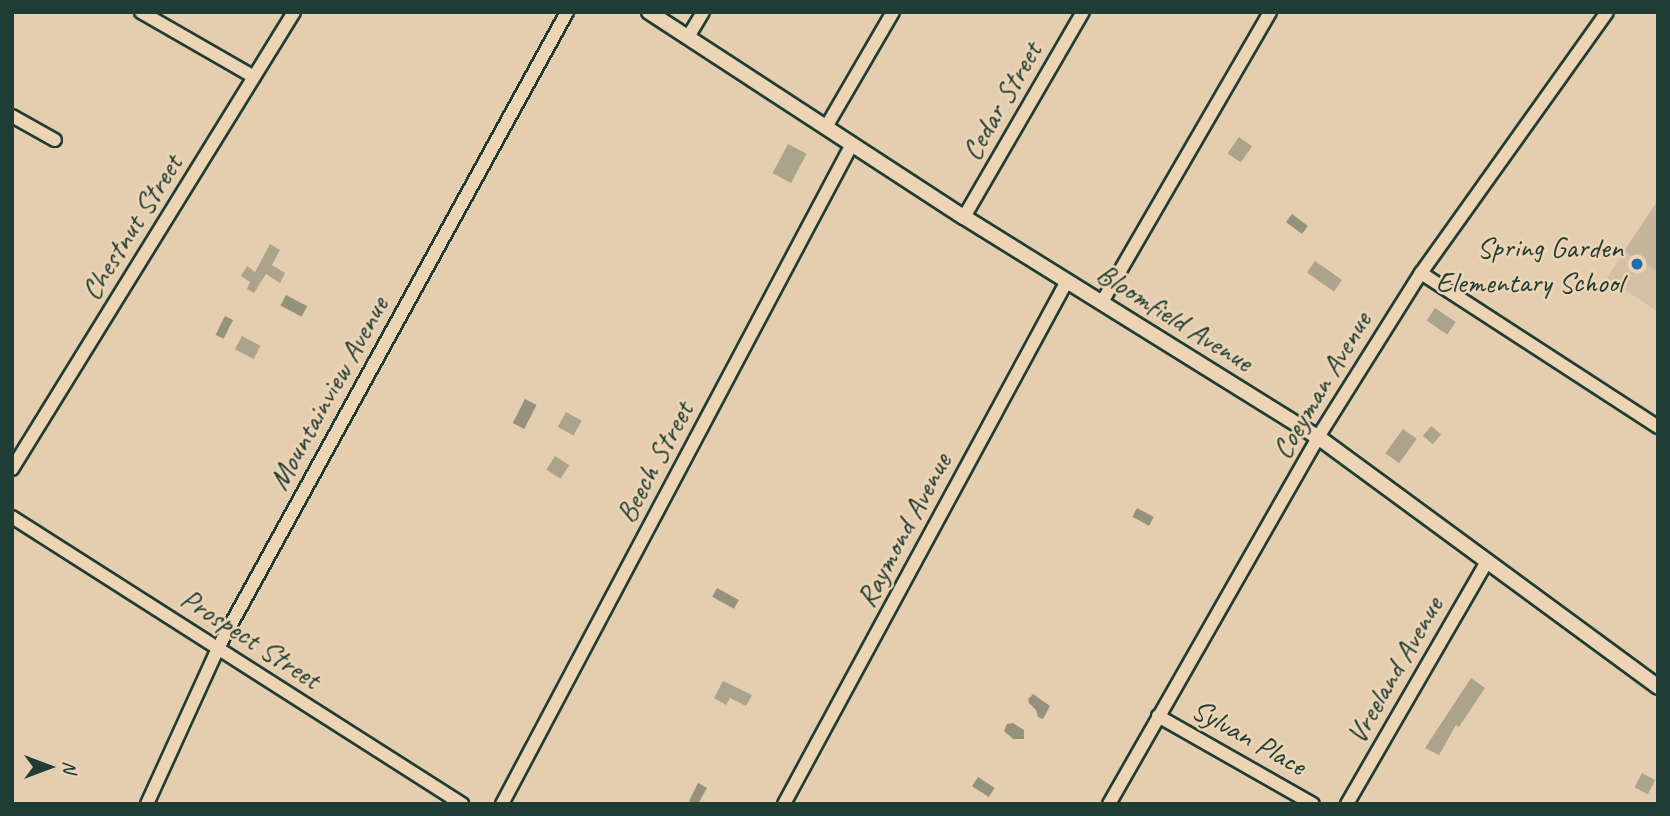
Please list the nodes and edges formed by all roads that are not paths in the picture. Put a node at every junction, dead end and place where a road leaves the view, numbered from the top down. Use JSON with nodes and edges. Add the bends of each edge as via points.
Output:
{"nodes":[{"id":1,"x":141,"y":12,"type":"edge"},
{"id":2,"x":294,"y":12,"type":"edge"},
{"id":3,"x":567,"y":12,"type":"edge"},
{"id":4,"x":649,"y":12,"type":"edge"},
{"id":5,"x":703,"y":12,"type":"edge"},
{"id":6,"x":893,"y":12,"type":"edge"},
{"id":7,"x":1083,"y":12,"type":"edge"},
{"id":8,"x":1270,"y":12,"type":"edge"},
{"id":9,"x":1607,"y":12,"type":"edge"},
{"id":10,"x":688,"y":37,"type":"junction"},
{"id":11,"x":254,"y":77,"type":"junction"},
{"id":12,"x":12,"y":117,"type":"edge"},
{"id":13,"x":826,"y":127,"type":"junction"},
{"id":14,"x":55,"y":140,"type":"dead end"},
{"id":15,"x":852,"y":144,"type":"junction"},
{"id":16,"x":964,"y":217,"type":"junction"},
{"id":17,"x":1421,"y":273,"type":"junction"},
{"id":18,"x":1067,"y":281,"type":"junction"},
{"id":19,"x":1102,"y":302,"type":"junction"},
{"id":20,"x":1658,"y":427,"type":"edge"},
{"id":21,"x":1318,"y":437,"type":"junction"},
{"id":22,"x":12,"y":469,"type":"edge"},
{"id":23,"x":12,"y":517,"type":"edge"},
{"id":24,"x":1488,"y":562,"type":"junction"},
{"id":25,"x":218,"y":648,"type":"junction"},
{"id":26,"x":1658,"y":687,"type":"edge"},
{"id":27,"x":1158,"y":716,"type":"junction"},
{"id":28,"x":146,"y":804,"type":"edge"},
{"id":29,"x":462,"y":804,"type":"edge"},
{"id":30,"x":502,"y":804,"type":"edge"},
{"id":31,"x":784,"y":804,"type":"edge"},
{"id":32,"x":1109,"y":804,"type":"edge"},
{"id":33,"x":1314,"y":804,"type":"edge"},
{"id":34,"x":1347,"y":804,"type":"edge"}],
"edges":[{"from":1,"to":11,"type":"street"},
{"from":2,"to":11,"type":"street","name":"Chestnut Street"},
{"from":3,"to":25,"type":"street","name":"Mountainview Avenue"},
{"from":4,"to":10,"type":"street","name":"Bloomfield Avenue"},
{"from":5,"to":10,"type":"street"},
{"from":6,"to":13,"type":"street"},
{"from":7,"to":16,"type":"street","name":"Cedar Street"},
{"from":8,"to":19,"type":"street"},
{"from":9,"to":17,"type":"street","name":"Coeyman Avenue"},
{"from":10,"to":13,"type":"street","name":"Bloomfield Avenue"},
{"from":11,"to":22,"type":"street","name":"Chestnut Street"},
{"from":12,"to":14,"type":"street"},
{"from":13,"to":15,"type":"street","name":"Bloomfield Avenue"},
{"from":15,"to":16,"type":"street","name":"Bloomfield Avenue"},
{"from":15,"to":30,"type":"street","name":"Beech Street"},
{"from":16,"to":18,"type":"street","name":"Bloomfield Avenue"},
{"from":17,"to":20,"type":"street"},
{"from":17,"to":21,"type":"street","name":"Coeyman Avenue"},
{"from":18,"to":19,"type":"street","name":"Bloomfield Avenue"},
{"from":18,"to":31,"type":"street","name":"Raymond Avenue"},
{"from":19,"to":21,"type":"street","name":"Bloomfield Avenue"},
{"from":21,"to":24,"type":"street","name":"Bloomfield Avenue"},
{"from":21,"to":27,"type":"street","name":"Coeyman Avenue"},
{"from":23,"to":25,"type":"street","name":"Prospect Street"},
{"from":24,"to":26,"type":"street","name":"Bloomfield Avenue"},
{"from":24,"to":34,"type":"street","name":"Vreeland Avenue"},
{"from":25,"to":28,"type":"street","name":"Mountainview Avenue"},
{"from":25,"to":29,"type":"street","name":"Prospect Street"},
{"from":27,"to":32,"type":"street","name":"Coeyman Avenue"},
{"from":27,"to":33,"type":"street","name":"Sylvan Place"}]}
